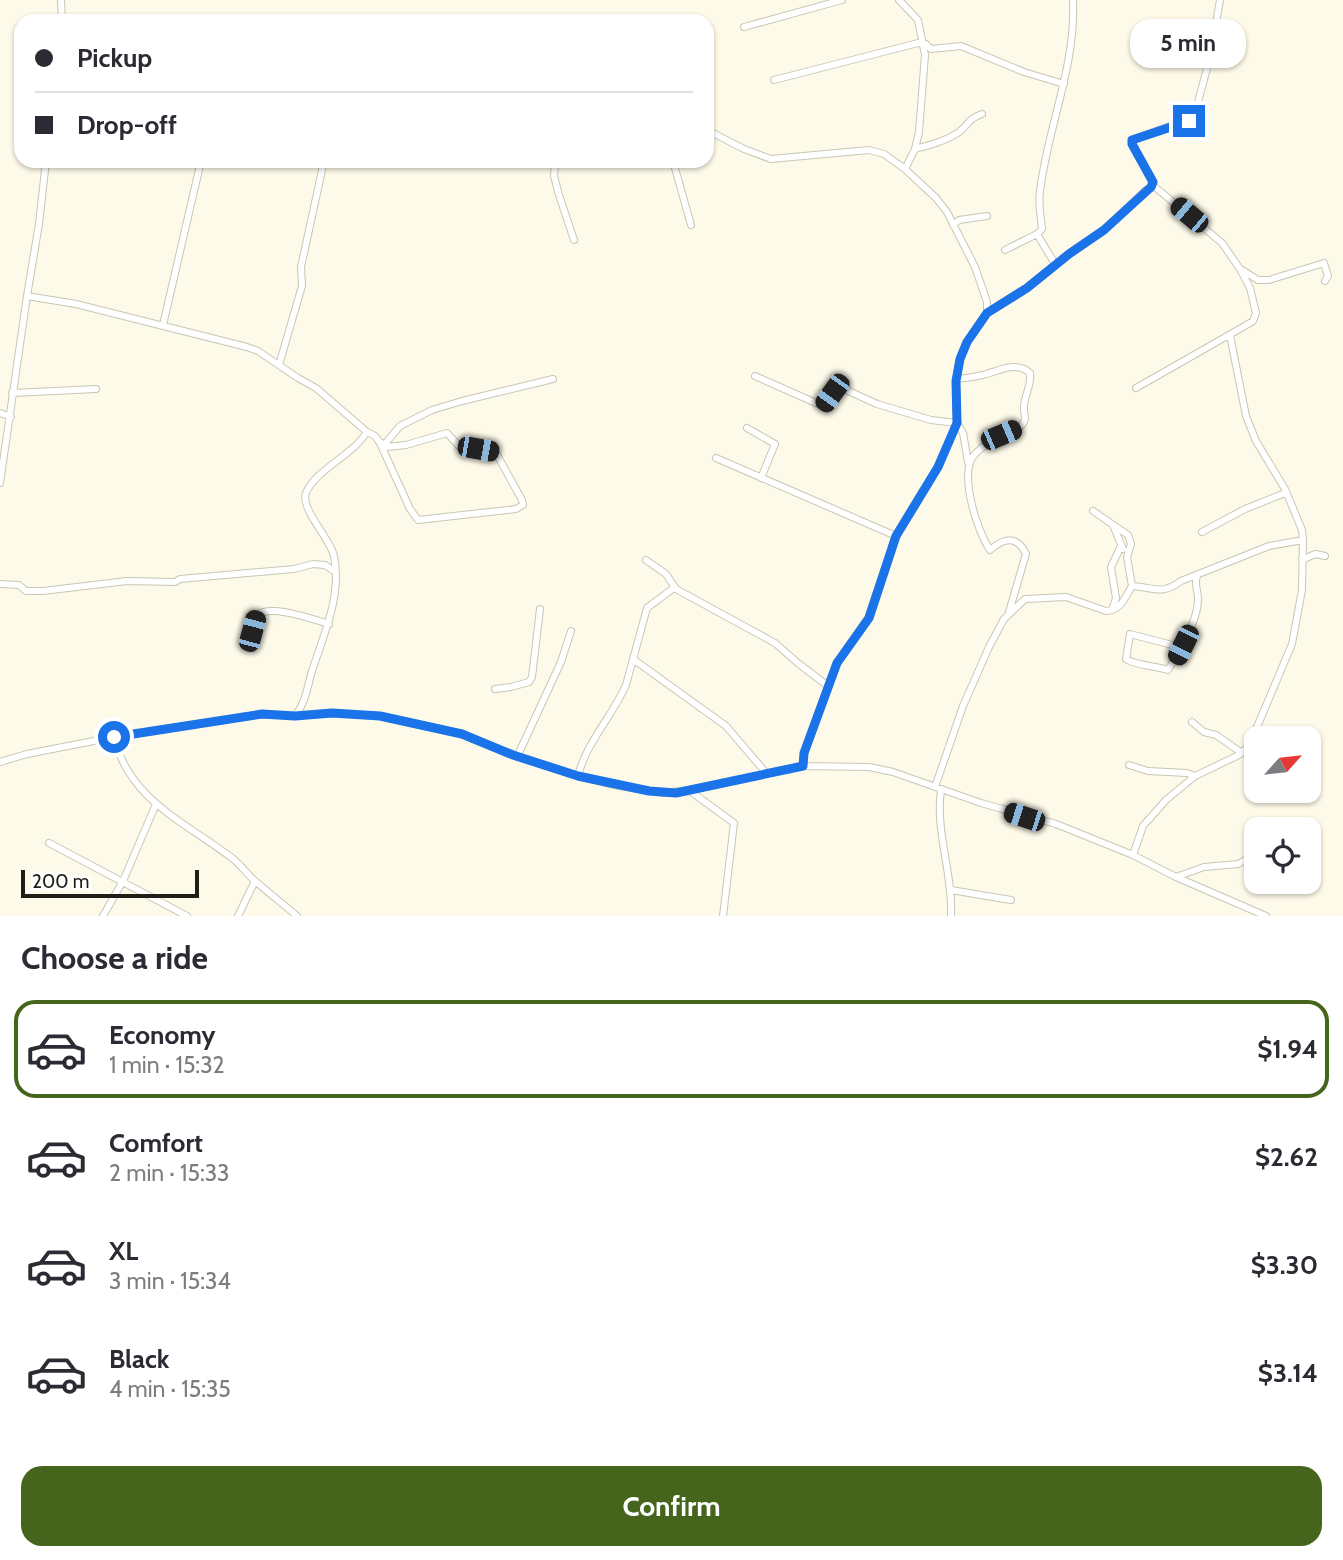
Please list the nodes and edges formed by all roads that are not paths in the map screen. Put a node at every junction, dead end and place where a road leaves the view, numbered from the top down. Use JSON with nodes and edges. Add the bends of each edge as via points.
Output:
{"nodes":[{"id":1,"x":842,"y":0,"type":"edge"},
{"id":2,"x":899,"y":0,"type":"edge"},
{"id":3,"x":1073,"y":0,"type":"edge"},
{"id":4,"x":1220,"y":0,"type":"edge"},
{"id":5,"x":744,"y":27,"type":"dead end"},
{"id":6,"x":923,"y":43,"type":"junction"},
{"id":7,"x":774,"y":80,"type":"dead end"},
{"id":8,"x":1065,"y":84,"type":"junction"},
{"id":9,"x":982,"y":114,"type":"dead end"},
{"id":10,"x":714,"y":134,"type":"edge"},
{"id":11,"x":915,"y":149,"type":"junction"},
{"id":12,"x":45,"y":168,"type":"edge"},
{"id":13,"x":199,"y":168,"type":"edge"},
{"id":14,"x":322,"y":168,"type":"edge"},
{"id":15,"x":555,"y":168,"type":"edge"},
{"id":16,"x":675,"y":168,"type":"edge"},
{"id":17,"x":905,"y":169,"type":"junction"},
{"id":18,"x":1151,"y":187,"type":"junction"},
{"id":19,"x":988,"y":216,"type":"dead end"},
{"id":20,"x":691,"y":225,"type":"dead end"},
{"id":21,"x":953,"y":225,"type":"junction"},
{"id":22,"x":1037,"y":234,"type":"junction"},
{"id":23,"x":573,"y":240,"type":"dead end"},
{"id":24,"x":1005,"y":250,"type":"dead end"},
{"id":25,"x":1055,"y":264,"type":"junction"},
{"id":26,"x":1240,"y":269,"type":"junction"},
{"id":27,"x":1325,"y":281,"type":"dead end"},
{"id":28,"x":27,"y":296,"type":"junction"},
{"id":29,"x":987,"y":302,"type":"junction"},
{"id":30,"x":996,"y":306,"type":"junction"},
{"id":31,"x":987,"y":313,"type":"junction"},
{"id":32,"x":163,"y":325,"type":"junction"},
{"id":33,"x":1230,"y":335,"type":"junction"},
{"id":34,"x":279,"y":365,"type":"junction"},
{"id":35,"x":755,"y":376,"type":"dead end"},
{"id":36,"x":553,"y":379,"type":"dead end"},
{"id":37,"x":957,"y":379,"type":"junction"},
{"id":38,"x":1136,"y":388,"type":"dead end"},
{"id":39,"x":96,"y":389,"type":"dead end"},
{"id":40,"x":12,"y":393,"type":"junction"},
{"id":41,"x":0,"y":413,"type":"edge"},
{"id":42,"x":11,"y":417,"type":"junction"},
{"id":43,"x":957,"y":423,"type":"junction"},
{"id":44,"x":747,"y":428,"type":"dead end"},
{"id":45,"x":367,"y":432,"type":"junction"},
{"id":46,"x":382,"y":443,"type":"junction"},
{"id":47,"x":2,"y":458,"type":"edge"},
{"id":48,"x":716,"y":458,"type":"dead end"},
{"id":49,"x":969,"y":464,"type":"junction"},
{"id":50,"x":761,"y":478,"type":"junction"},
{"id":51,"x":0,"y":482,"type":"edge"},
{"id":52,"x":1285,"y":493,"type":"junction"},
{"id":53,"x":1093,"y":511,"type":"dead end"},
{"id":54,"x":1112,"y":525,"type":"junction"},
{"id":55,"x":1202,"y":532,"type":"dead end"},
{"id":56,"x":896,"y":536,"type":"junction"},
{"id":57,"x":1303,"y":540,"type":"junction"},
{"id":58,"x":1121,"y":545,"type":"junction"},
{"id":59,"x":1325,"y":556,"type":"dead end"},
{"id":60,"x":1127,"y":557,"type":"junction"},
{"id":61,"x":1302,"y":560,"type":"junction"},
{"id":62,"x":646,"y":561,"type":"dead end"},
{"id":63,"x":334,"y":571,"type":"junction"},
{"id":64,"x":1197,"y":576,"type":"junction"},
{"id":65,"x":0,"y":584,"type":"edge"},
{"id":66,"x":1132,"y":586,"type":"junction"},
{"id":67,"x":675,"y":587,"type":"junction"},
{"id":68,"x":1014,"y":595,"type":"junction"},
{"id":69,"x":1025,"y":599,"type":"junction"},
{"id":70,"x":540,"y":609,"type":"dead end"},
{"id":71,"x":1112,"y":610,"type":"junction"},
{"id":72,"x":1008,"y":615,"type":"junction"},
{"id":73,"x":329,"y":624,"type":"junction"},
{"id":74,"x":252,"y":631,"type":"dead end"},
{"id":75,"x":571,"y":631,"type":"dead end"},
{"id":76,"x":1183,"y":645,"type":"junction"},
{"id":77,"x":633,"y":659,"type":"junction"},
{"id":78,"x":828,"y":685,"type":"junction"},
{"id":79,"x":495,"y":689,"type":"dead end"},
{"id":80,"x":295,"y":716,"type":"junction"},
{"id":81,"x":1192,"y":722,"type":"dead end"},
{"id":82,"x":114,"y":737,"type":"junction"},
{"id":83,"x":1242,"y":752,"type":"junction"},
{"id":84,"x":517,"y":757,"type":"junction"},
{"id":85,"x":0,"y":762,"type":"edge"},
{"id":86,"x":1129,"y":765,"type":"dead end"},
{"id":87,"x":803,"y":766,"type":"junction"},
{"id":88,"x":767,"y":774,"type":"junction"},
{"id":89,"x":578,"y":776,"type":"junction"},
{"id":90,"x":1195,"y":776,"type":"junction"},
{"id":91,"x":938,"y":788,"type":"junction"},
{"id":92,"x":690,"y":790,"type":"junction"},
{"id":93,"x":156,"y":804,"type":"junction"},
{"id":94,"x":49,"y":843,"type":"dead end"},
{"id":95,"x":1133,"y":855,"type":"junction"},
{"id":96,"x":1244,"y":861,"type":"edge"},
{"id":97,"x":1176,"y":877,"type":"junction"},
{"id":98,"x":122,"y":881,"type":"junction"},
{"id":99,"x":255,"y":881,"type":"junction"},
{"id":100,"x":951,"y":890,"type":"junction"},
{"id":101,"x":1011,"y":900,"type":"dead end"},
{"id":102,"x":174,"y":913,"type":"edge"},
{"id":103,"x":103,"y":916,"type":"edge"},
{"id":104,"x":187,"y":916,"type":"edge"},
{"id":105,"x":238,"y":916,"type":"edge"},
{"id":106,"x":298,"y":916,"type":"edge"},
{"id":107,"x":723,"y":916,"type":"edge"},
{"id":108,"x":951,"y":916,"type":"edge"},
{"id":109,"x":1266,"y":916,"type":"edge"}],
"edges":[{"from":1,"to":5,"type":"street"},
{"from":2,"to":6,"type":"street","via":[[916,17]]},
{"from":3,"to":8,"type":"street"},
{"from":4,"to":18,"type":"street","via":[[1194,117],[1132,140],[1153,182]]},
{"from":6,"to":7,"type":"street"},
{"from":6,"to":8,"type":"street","via":[[931,49],[961,46]]},
{"from":6,"to":11,"type":"street","via":[[925,70]]},
{"from":8,"to":22,"type":"street","via":[[1040,193],[1042,229]]},
{"from":9,"to":11,"type":"street","via":[[969,118],[960,131]]},
{"from":10,"to":17,"type":"street","via":[[771,159],[869,150]]},
{"from":11,"to":17,"type":"street"},
{"from":12,"to":28,"type":"street"},
{"from":13,"to":32,"type":"street"},
{"from":14,"to":34,"type":"street","via":[[301,267],[302,286]]},
{"from":15,"to":23,"type":"street"},
{"from":16,"to":20,"type":"street"},
{"from":17,"to":21,"type":"street","via":[[936,198]]},
{"from":18,"to":25,"type":"street","via":[[1104,230]]},
{"from":18,"to":26,"type":"street","via":[[1212,234]]},
{"from":19,"to":21,"type":"street"},
{"from":21,"to":29,"type":"street"},
{"from":22,"to":24,"type":"street"},
{"from":22,"to":25,"type":"street"},
{"from":25,"to":30,"type":"street"},
{"from":26,"to":27,"type":"street","via":[[1258,280],[1269,280],[1324,263]]},
{"from":26,"to":33,"type":"street","via":[[1256,313],[1253,321]]},
{"from":28,"to":32,"type":"street"},
{"from":28,"to":40,"type":"street"},
{"from":29,"to":30,"type":"street"},
{"from":29,"to":31,"type":"street"},
{"from":30,"to":31,"type":"street"},
{"from":31,"to":37,"type":"street","via":[[967,342]]},
{"from":32,"to":34,"type":"street","via":[[247,346]]},
{"from":33,"to":38,"type":"street"},
{"from":33,"to":52,"type":"street","via":[[1246,416]]},
{"from":34,"to":45,"type":"street","via":[[316,388]]},
{"from":35,"to":43,"type":"street","via":[[816,403],[824,404],[840,387],[877,404]]},
{"from":36,"to":46,"type":"street","via":[[432,410],[400,426]]},
{"from":37,"to":43,"type":"street"},
{"from":37,"to":49,"type":"street","via":[[1020,366],[1030,373],[1023,424],[985,446]]},
{"from":39,"to":40,"type":"street"},
{"from":40,"to":42,"type":"street"},
{"from":41,"to":42,"type":"street"},
{"from":42,"to":47,"type":"street"},
{"from":43,"to":49,"type":"street"},
{"from":43,"to":56,"type":"street","via":[[938,467]]},
{"from":44,"to":50,"type":"street","via":[[775,444]]},
{"from":45,"to":46,"type":"street"},
{"from":45,"to":63,"type":"street","via":[[306,492],[311,515],[331,545]]},
{"from":46,"to":46,"type":"street","via":[[418,520],[523,505],[496,453],[460,446],[447,433],[406,445],[386,447]]},
{"from":47,"to":51,"type":"street"},
{"from":48,"to":50,"type":"street"},
{"from":49,"to":68,"type":"street","via":[[972,504],[984,542],[990,550],[1012,539],[1026,554]]},
{"from":50,"to":56,"type":"street"},
{"from":52,"to":55,"type":"street"},
{"from":52,"to":57,"type":"street"},
{"from":53,"to":54,"type":"street"},
{"from":54,"to":58,"type":"street"},
{"from":54,"to":60,"type":"street","via":[[1128,535]]},
{"from":56,"to":78,"type":"street","via":[[869,618],[841,655]]},
{"from":57,"to":61,"type":"street"},
{"from":57,"to":64,"type":"street","via":[[1269,546]]},
{"from":58,"to":60,"type":"street"},
{"from":58,"to":71,"type":"street","via":[[1111,567]]},
{"from":59,"to":61,"type":"street","via":[[1315,554]]},
{"from":60,"to":66,"type":"street"},
{"from":61,"to":83,"type":"street","via":[[1302,590],[1292,644],[1256,735]]},
{"from":62,"to":67,"type":"street","via":[[666,574]]},
{"from":63,"to":65,"type":"street","via":[[313,564],[175,582],[127,581],[43,591]]},
{"from":63,"to":73,"type":"street"},
{"from":64,"to":66,"type":"street","via":[[1155,591]]},
{"from":64,"to":76,"type":"street","via":[[1197,610]]},
{"from":66,"to":71,"type":"street","via":[[1124,602]]},
{"from":67,"to":77,"type":"street","via":[[647,608]]},
{"from":67,"to":78,"type":"street","via":[[775,643]]},
{"from":68,"to":69,"type":"street"},
{"from":68,"to":72,"type":"street"},
{"from":69,"to":71,"type":"street","via":[[1066,597]]},
{"from":69,"to":72,"type":"street"},
{"from":70,"to":79,"type":"street","via":[[532,677],[523,684]]},
{"from":72,"to":91,"type":"street","via":[[971,687]]},
{"from":73,"to":74,"type":"street","via":[[299,614],[262,611]]},
{"from":73,"to":80,"type":"street","via":[[305,702]]},
{"from":75,"to":84,"type":"street"},
{"from":76,"to":76,"type":"street","via":[[1130,634],[1126,659],[1168,670]]},
{"from":77,"to":88,"type":"street","via":[[726,726]]},
{"from":77,"to":89,"type":"street","via":[[621,697],[582,759]]},
{"from":78,"to":87,"type":"street"},
{"from":80,"to":82,"type":"street","via":[[262,714]]},
{"from":80,"to":84,"type":"street","via":[[380,716],[462,734]]},
{"from":81,"to":83,"type":"street"},
{"from":82,"to":85,"type":"street"},
{"from":82,"to":93,"type":"street","via":[[123,765]]},
{"from":83,"to":90,"type":"street"},
{"from":84,"to":89,"type":"street"},
{"from":86,"to":90,"type":"street"},
{"from":87,"to":88,"type":"street"},
{"from":87,"to":91,"type":"street","via":[[869,767]]},
{"from":88,"to":92,"type":"street"},
{"from":89,"to":92,"type":"street","via":[[649,791]]},
{"from":90,"to":95,"type":"street","via":[[1143,826]]},
{"from":91,"to":95,"type":"street","via":[[1056,824]]},
{"from":91,"to":100,"type":"street"},
{"from":92,"to":107,"type":"street","via":[[734,822]]},
{"from":93,"to":98,"type":"street"},
{"from":93,"to":99,"type":"street","via":[[236,861]]},
{"from":94,"to":98,"type":"street"},
{"from":95,"to":97,"type":"street"},
{"from":96,"to":97,"type":"street"},
{"from":97,"to":109,"type":"street"},
{"from":98,"to":102,"type":"street"},
{"from":98,"to":103,"type":"street"},
{"from":99,"to":105,"type":"street"},
{"from":99,"to":106,"type":"street"},
{"from":100,"to":101,"type":"street"},
{"from":100,"to":108,"type":"street"},
{"from":102,"to":104,"type":"street"}]}
